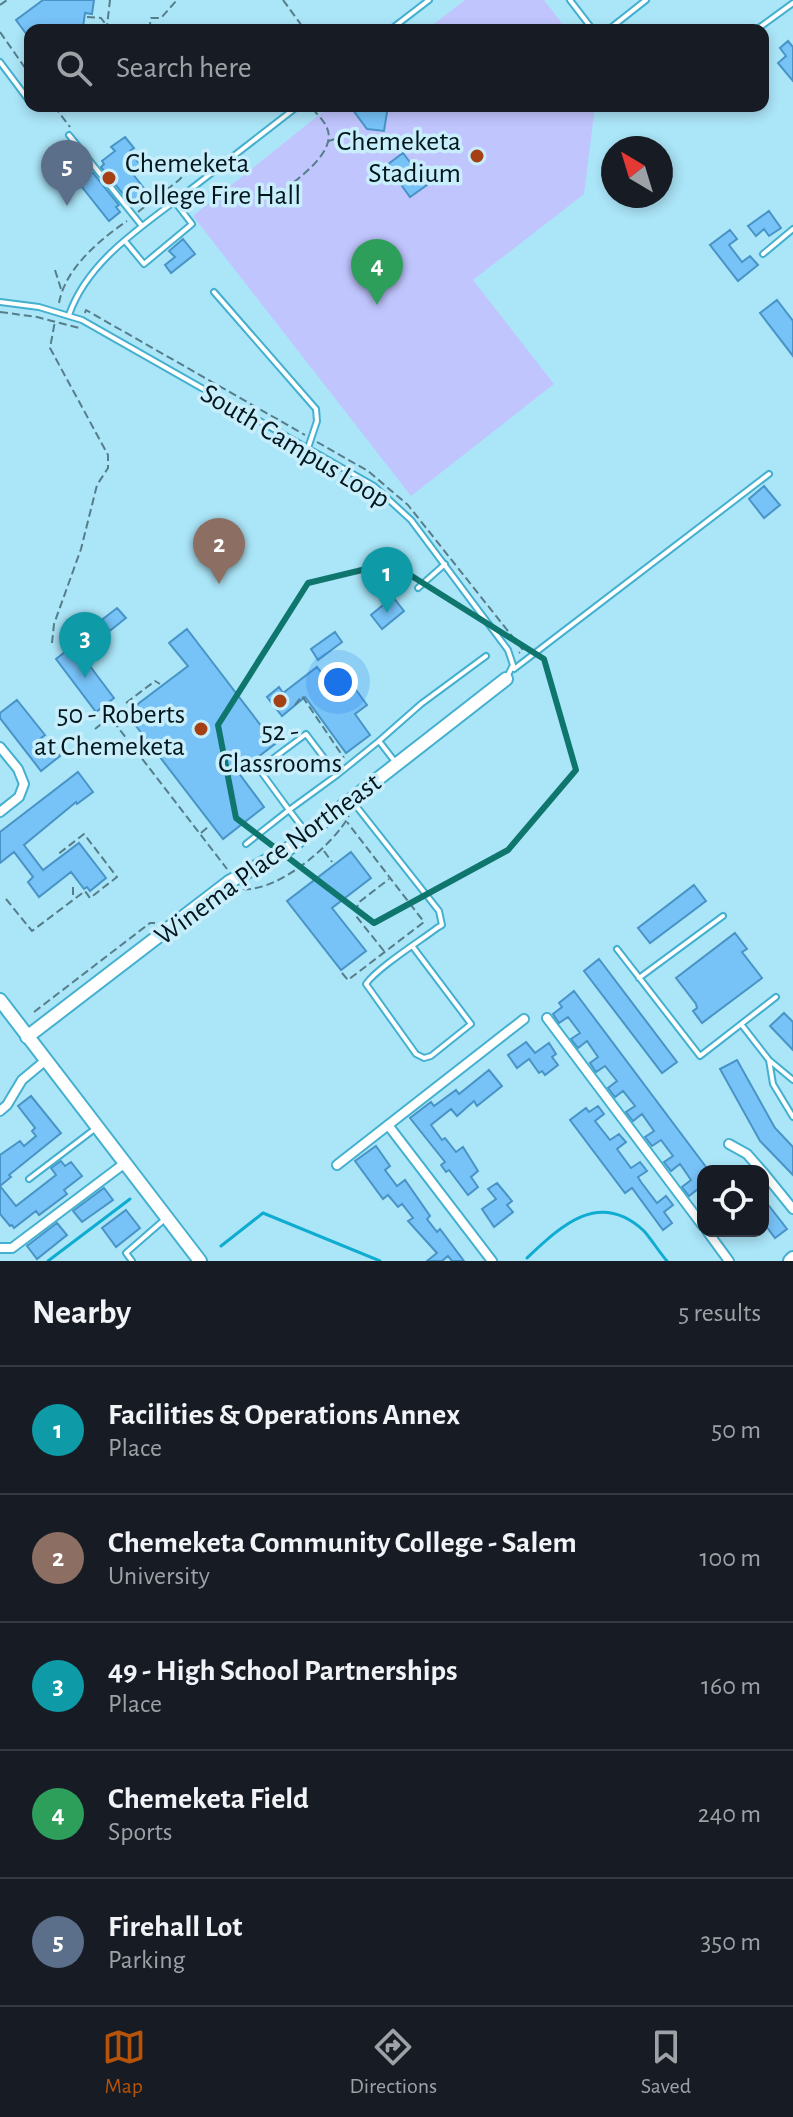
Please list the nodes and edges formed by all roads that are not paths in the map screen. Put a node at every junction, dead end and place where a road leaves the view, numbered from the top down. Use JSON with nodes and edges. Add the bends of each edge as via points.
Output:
{"nodes":[{"id":1,"x":429,"y":0,"type":"edge"},
{"id":2,"x":570,"y":0,"type":"edge"},
{"id":3,"x":646,"y":0,"type":"edge"},
{"id":4,"x":793,"y":3,"type":"edge"},
{"id":5,"x":398,"y":24,"type":"edge"},
{"id":6,"x":588,"y":24,"type":"edge"},
{"id":7,"x":616,"y":24,"type":"edge"},
{"id":8,"x":764,"y":24,"type":"edge"},
{"id":9,"x":0,"y":62,"type":"edge"},
{"id":10,"x":24,"y":94,"type":"edge"},
{"id":11,"x":290,"y":112,"type":"edge"},
{"id":12,"x":72,"y":134,"type":"road end"},
{"id":13,"x":175,"y":202,"type":"junction"},
{"id":14,"x":142,"y":226,"type":"junction"},
{"id":15,"x":793,"y":229,"type":"edge"},
{"id":16,"x":125,"y":241,"type":"junction"},
{"id":17,"x":763,"y":254,"type":"dead end"},
{"id":18,"x":214,"y":292,"type":"dead end"},
{"id":19,"x":0,"y":302,"type":"edge"},
{"id":20,"x":69,"y":315,"type":"junction"},
{"id":21,"x":308,"y":448,"type":"junction"},
{"id":22,"x":769,"y":474,"type":"dead end"},
{"id":23,"x":445,"y":564,"type":"junction"},
{"id":24,"x":418,"y":588,"type":"dead end"},
{"id":25,"x":486,"y":656,"type":"dead end"},
{"id":26,"x":509,"y":675,"type":"junction"},
{"id":27,"x":379,"y":741,"type":"junction"},
{"id":28,"x":0,"y":747,"type":"edge"},
{"id":29,"x":396,"y":763,"type":"junction"},
{"id":30,"x":337,"y":775,"type":"junction"},
{"id":31,"x":352,"y":800,"type":"junction"},
{"id":32,"x":289,"y":810,"type":"junction"},
{"id":33,"x":0,"y":812,"type":"edge"},
{"id":34,"x":308,"y":834,"type":"junction"},
{"id":35,"x":246,"y":844,"type":"dead end"},
{"id":36,"x":723,"y":916,"type":"dead end"},
{"id":37,"x":413,"y":947,"type":"junction"},
{"id":38,"x":617,"y":949,"type":"dead end"},
{"id":39,"x":639,"y":978,"type":"junction"},
{"id":40,"x":776,"y":997,"type":"dead end"},
{"id":41,"x":0,"y":1000,"type":"edge"},
{"id":42,"x":547,"y":1018,"type":"dead end"},
{"id":43,"x":524,"y":1019,"type":"dead end"},
{"id":44,"x":741,"y":1024,"type":"junction"},
{"id":45,"x":27,"y":1037,"type":"junction"},
{"id":46,"x":46,"y":1060,"type":"junction"},
{"id":47,"x":769,"y":1060,"type":"junction"},
{"id":48,"x":793,"y":1080,"type":"edge"},
{"id":49,"x":0,"y":1111,"type":"edge"},
{"id":50,"x":793,"y":1117,"type":"edge"},
{"id":51,"x":388,"y":1125,"type":"junction"},
{"id":52,"x":98,"y":1127,"type":"junction"},
{"id":53,"x":729,"y":1144,"type":"dead end"},
{"id":54,"x":125,"y":1163,"type":"junction"},
{"id":55,"x":337,"y":1165,"type":"dead end"},
{"id":56,"x":756,"y":1165,"type":"edge"},
{"id":57,"x":29,"y":1179,"type":"dead end"},
{"id":58,"x":769,"y":1180,"type":"edge"},
{"id":59,"x":793,"y":1209,"type":"edge"},
{"id":60,"x":167,"y":1217,"type":"junction"},
{"id":61,"x":697,"y":1218,"type":"edge"},
{"id":62,"x":711,"y":1237,"type":"edge"},
{"id":63,"x":0,"y":1248,"type":"edge"},
{"id":64,"x":132,"y":1261,"type":"edge"},
{"id":65,"x":200,"y":1261,"type":"edge"},
{"id":66,"x":492,"y":1261,"type":"edge"},
{"id":67,"x":729,"y":1261,"type":"edge"}],
"edges":[{"from":1,"to":5,"type":"lane"},
{"from":2,"to":6,"type":"lane"},
{"from":3,"to":7,"type":"lane"},
{"from":4,"to":8,"type":"lane"},
{"from":9,"to":10,"type":"lane"},
{"from":11,"to":13,"type":"lane"},
{"from":12,"to":14,"type":"lane"},
{"from":13,"to":14,"type":"lane"},
{"from":13,"to":16,"type":"lane","via":[[192,224],[144,264]]},
{"from":14,"to":16,"type":"lane"},
{"from":15,"to":17,"type":"lane"},
{"from":16,"to":20,"type":"lane","via":[[90,276]]},
{"from":18,"to":21,"type":"lane","via":[[316,409]]},
{"from":19,"to":20,"type":"lane","name":"South Campus Loop"},
{"from":20,"to":21,"type":"lane","name":"South Campus Loop"},
{"from":21,"to":23,"type":"lane","name":"South Campus Loop","via":[[374,486],[403,511]]},
{"from":22,"to":26,"type":"lane"},
{"from":23,"to":24,"type":"lane"},
{"from":23,"to":26,"type":"lane","name":"South Campus Loop","via":[[513,658]]},
{"from":25,"to":27,"type":"lane"},
{"from":26,"to":29,"type":"street","name":"Winema Place Northeast"},
{"from":27,"to":29,"type":"lane"},
{"from":27,"to":30,"type":"lane"},
{"from":28,"to":33,"type":"street","via":[[24,784],[19,797]]},
{"from":29,"to":31,"type":"street","name":"Winema Place Northeast"},
{"from":30,"to":32,"type":"lane"},
{"from":30,"to":32,"type":"lane","via":[[306,734],[259,769]]},
{"from":31,"to":34,"type":"street","name":"Winema Place Northeast"},
{"from":31,"to":37,"type":"lane","via":[[439,911],[442,925]]},
{"from":32,"to":34,"type":"lane"},
{"from":32,"to":35,"type":"lane"},
{"from":34,"to":45,"type":"street","name":"Winema Place Northeast","via":[[235,878]]},
{"from":36,"to":39,"type":"lane"},
{"from":37,"to":37,"type":"lane","via":[[366,984],[424,1058],[471,1024]]},
{"from":38,"to":39,"type":"lane"},
{"from":39,"to":44,"type":"lane","via":[[700,1056]]},
{"from":40,"to":44,"type":"lane"},
{"from":41,"to":45,"type":"street"},
{"from":42,"to":61,"type":"street"},
{"from":43,"to":51,"type":"street"},
{"from":44,"to":47,"type":"lane"},
{"from":45,"to":46,"type":"street"},
{"from":46,"to":49,"type":"street","via":[[26,1076]]},
{"from":46,"to":52,"type":"street"},
{"from":47,"to":48,"type":"lane"},
{"from":47,"to":50,"type":"lane","via":[[773,1084]]},
{"from":51,"to":55,"type":"street"},
{"from":51,"to":66,"type":"street"},
{"from":52,"to":54,"type":"street"},
{"from":52,"to":57,"type":"lane"},
{"from":53,"to":56,"type":"street"},
{"from":54,"to":60,"type":"street"},
{"from":54,"to":63,"type":"street","via":[[12,1248]]},
{"from":58,"to":59,"type":"street"},
{"from":60,"to":64,"type":"lane","via":[[126,1253]]},
{"from":60,"to":65,"type":"street"},
{"from":62,"to":67,"type":"street"}]}
